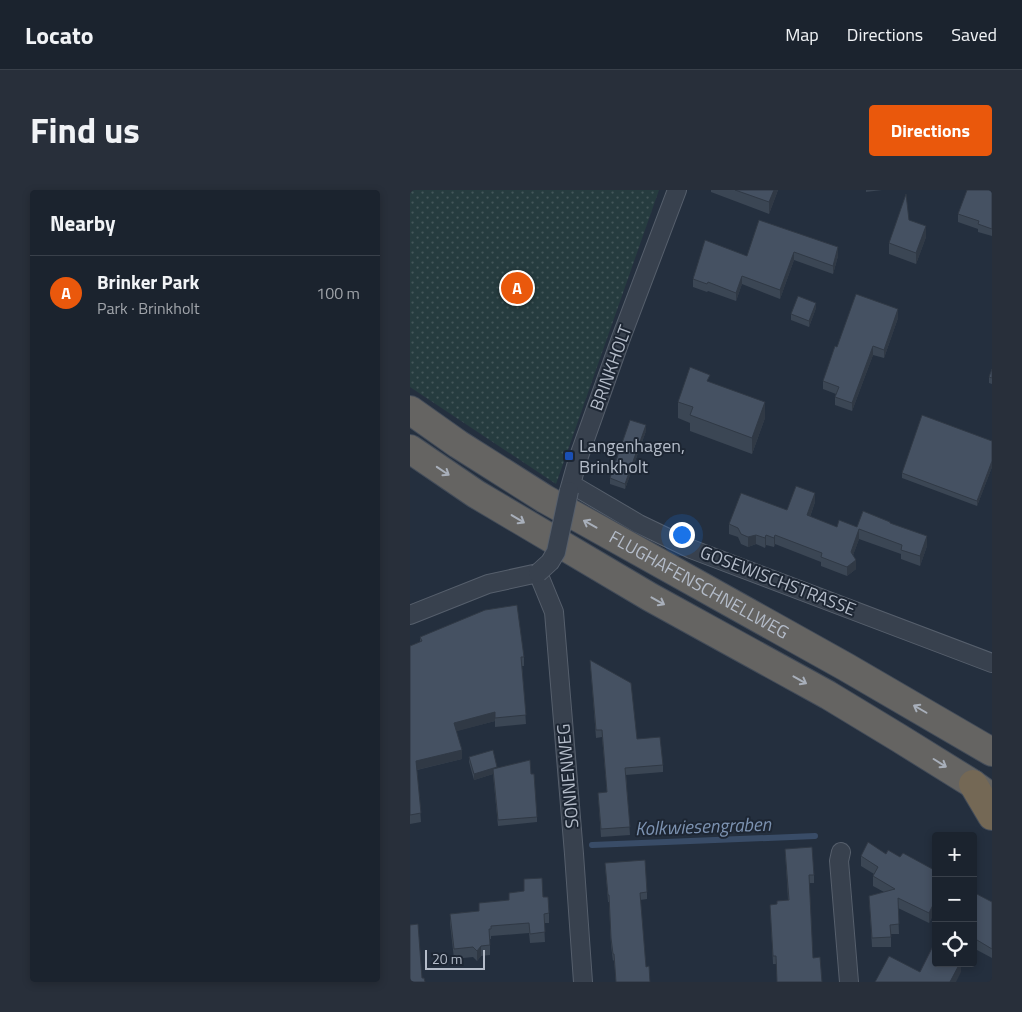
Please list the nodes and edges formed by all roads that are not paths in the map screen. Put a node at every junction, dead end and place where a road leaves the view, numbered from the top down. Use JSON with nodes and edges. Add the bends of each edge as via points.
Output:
{"nodes":[{"id":1,"x":677,"y":190,"type":"edge"},
{"id":2,"x":410,"y":410,"type":"edge"},
{"id":3,"x":410,"y":449,"type":"edge"},
{"id":4,"x":570,"y":488,"type":"junction"},
{"id":5,"x":538,"y":573,"type":"junction"},
{"id":6,"x":410,"y":615,"type":"edge"},
{"id":7,"x":992,"y":663,"type":"edge"},
{"id":8,"x":992,"y":752,"type":"edge"},
{"id":9,"x":982,"y":791,"type":"edge"},
{"id":10,"x":992,"y":816,"type":"edge"},
{"id":11,"x":841,"y":852,"type":"dead end"},
{"id":12,"x":583,"y":982,"type":"edge"},
{"id":13,"x":849,"y":982,"type":"edge"}],
"edges":[{"from":1,"to":4,"type":"street","name":"BRINKHOLT","via":[[621,338]]},
{"from":8,"to":2,"type":"highway","name":"FLUGHAFENSCHNELLWEG","one_way":true,"via":[[545,499]]},
{"from":3,"to":9,"type":"highway","name":"FLUGHAFENSCHNELLWEG","one_way":true,"via":[[476,494],[650,597],[828,695]]},
{"from":4,"to":5,"type":"street","name":"BRINKHOLT","bridge":true,"via":[[556,552]]},
{"from":4,"to":7,"type":"street","name":"GOSEWISCHSTRASSE","via":[[691,549]]},
{"from":5,"to":6,"type":"street","via":[[488,584]]},
{"from":5,"to":12,"type":"street","name":"SONNENWEG","via":[[554,612]]},
{"from":9,"to":10,"type":"highway"},
{"from":11,"to":13,"type":"street","via":[[839,861]]}]}
